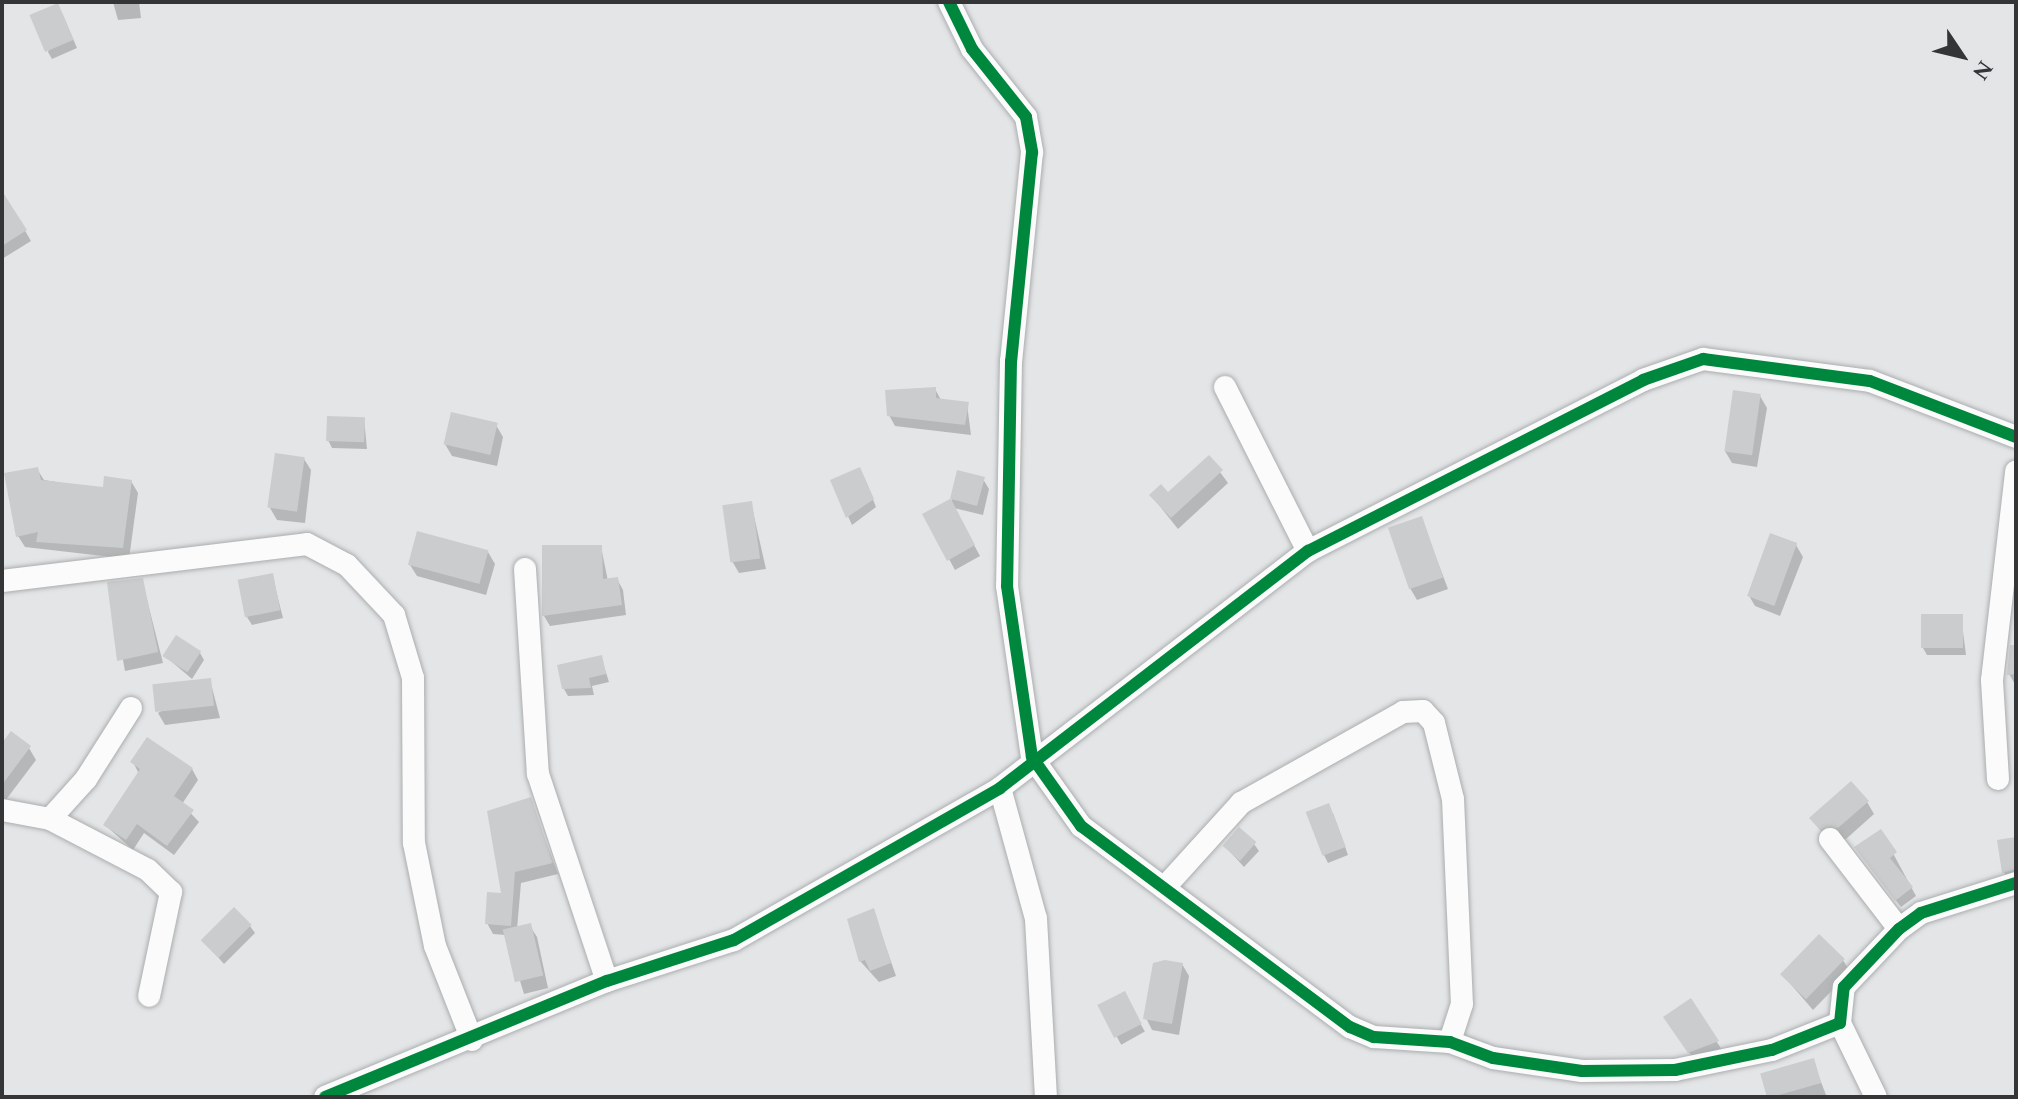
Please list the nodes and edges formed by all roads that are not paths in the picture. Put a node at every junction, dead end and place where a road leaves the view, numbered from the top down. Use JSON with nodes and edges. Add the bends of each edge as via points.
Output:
{"nodes":[{"id":1,"x":949,"y":2,"type":"edge"},
{"id":2,"x":1225,"y":387,"type":"dead end"},
{"id":3,"x":2016,"y":437,"type":"edge"},
{"id":4,"x":2016,"y":471,"type":"edge"},
{"id":5,"x":1308,"y":551,"type":"junction"},
{"id":6,"x":525,"y":569,"type":"dead end"},
{"id":7,"x":2,"y":581,"type":"edge"},
{"id":8,"x":131,"y":708,"type":"dead end"},
{"id":9,"x":1032,"y":757,"type":"junction"},
{"id":10,"x":1998,"y":779,"type":"dead end"},
{"id":11,"x":1000,"y":788,"type":"junction"},
{"id":12,"x":2,"y":810,"type":"edge"},
{"id":13,"x":50,"y":819,"type":"junction"},
{"id":14,"x":1830,"y":839,"type":"dead end"},
{"id":15,"x":2016,"y":883,"type":"edge"},
{"id":16,"x":1164,"y":888,"type":"junction"},
{"id":17,"x":1899,"y":929,"type":"junction"},
{"id":18,"x":607,"y":981,"type":"junction"},
{"id":19,"x":149,"y":996,"type":"dead end"},
{"id":20,"x":1840,"y":1023,"type":"junction"},
{"id":21,"x":472,"y":1040,"type":"junction"},
{"id":22,"x":1450,"y":1042,"type":"junction"},
{"id":23,"x":325,"y":1097,"type":"edge"},
{"id":24,"x":1046,"y":1097,"type":"edge"},
{"id":25,"x":1876,"y":1097,"type":"edge"}],
"edges":[{"from":1,"to":9,"type":"street","via":[[972,49],[1026,117],[1032,152],[1011,361],[1007,586]]},
{"from":2,"to":5,"type":"street"},
{"from":3,"to":5,"type":"street","via":[[1870,381],[1703,359],[1643,380]]},
{"from":4,"to":10,"type":"street","via":[[1992,680]]},
{"from":5,"to":9,"type":"street"},
{"from":6,"to":18,"type":"street","via":[[538,774]]},
{"from":7,"to":21,"type":"street","via":[[307,544],[347,565],[394,615],[413,678],[414,843],[435,946]]},
{"from":8,"to":13,"type":"street","via":[[86,779]]},
{"from":9,"to":11,"type":"street"},
{"from":9,"to":16,"type":"street","via":[[1081,826]]},
{"from":11,"to":18,"type":"street","via":[[734,940]]},
{"from":11,"to":24,"type":"street","via":[[1036,919]]},
{"from":12,"to":13,"type":"street"},
{"from":13,"to":19,"type":"street","via":[[148,870],[171,892]]},
{"from":14,"to":17,"type":"street"},
{"from":15,"to":17,"type":"street","via":[[1921,913]]},
{"from":16,"to":22,"type":"street","via":[[1350,1027],[1374,1037]]},
{"from":16,"to":22,"type":"street","via":[[1241,803],[1403,712],[1423,711],[1434,723],[1453,799],[1462,1004]]},
{"from":17,"to":20,"type":"street","via":[[1844,987]]},
{"from":18,"to":21,"type":"street"},
{"from":20,"to":22,"type":"street","via":[[1772,1050],[1675,1070],[1582,1071],[1493,1058]]},
{"from":20,"to":25,"type":"street"},
{"from":21,"to":23,"type":"street"}]}
